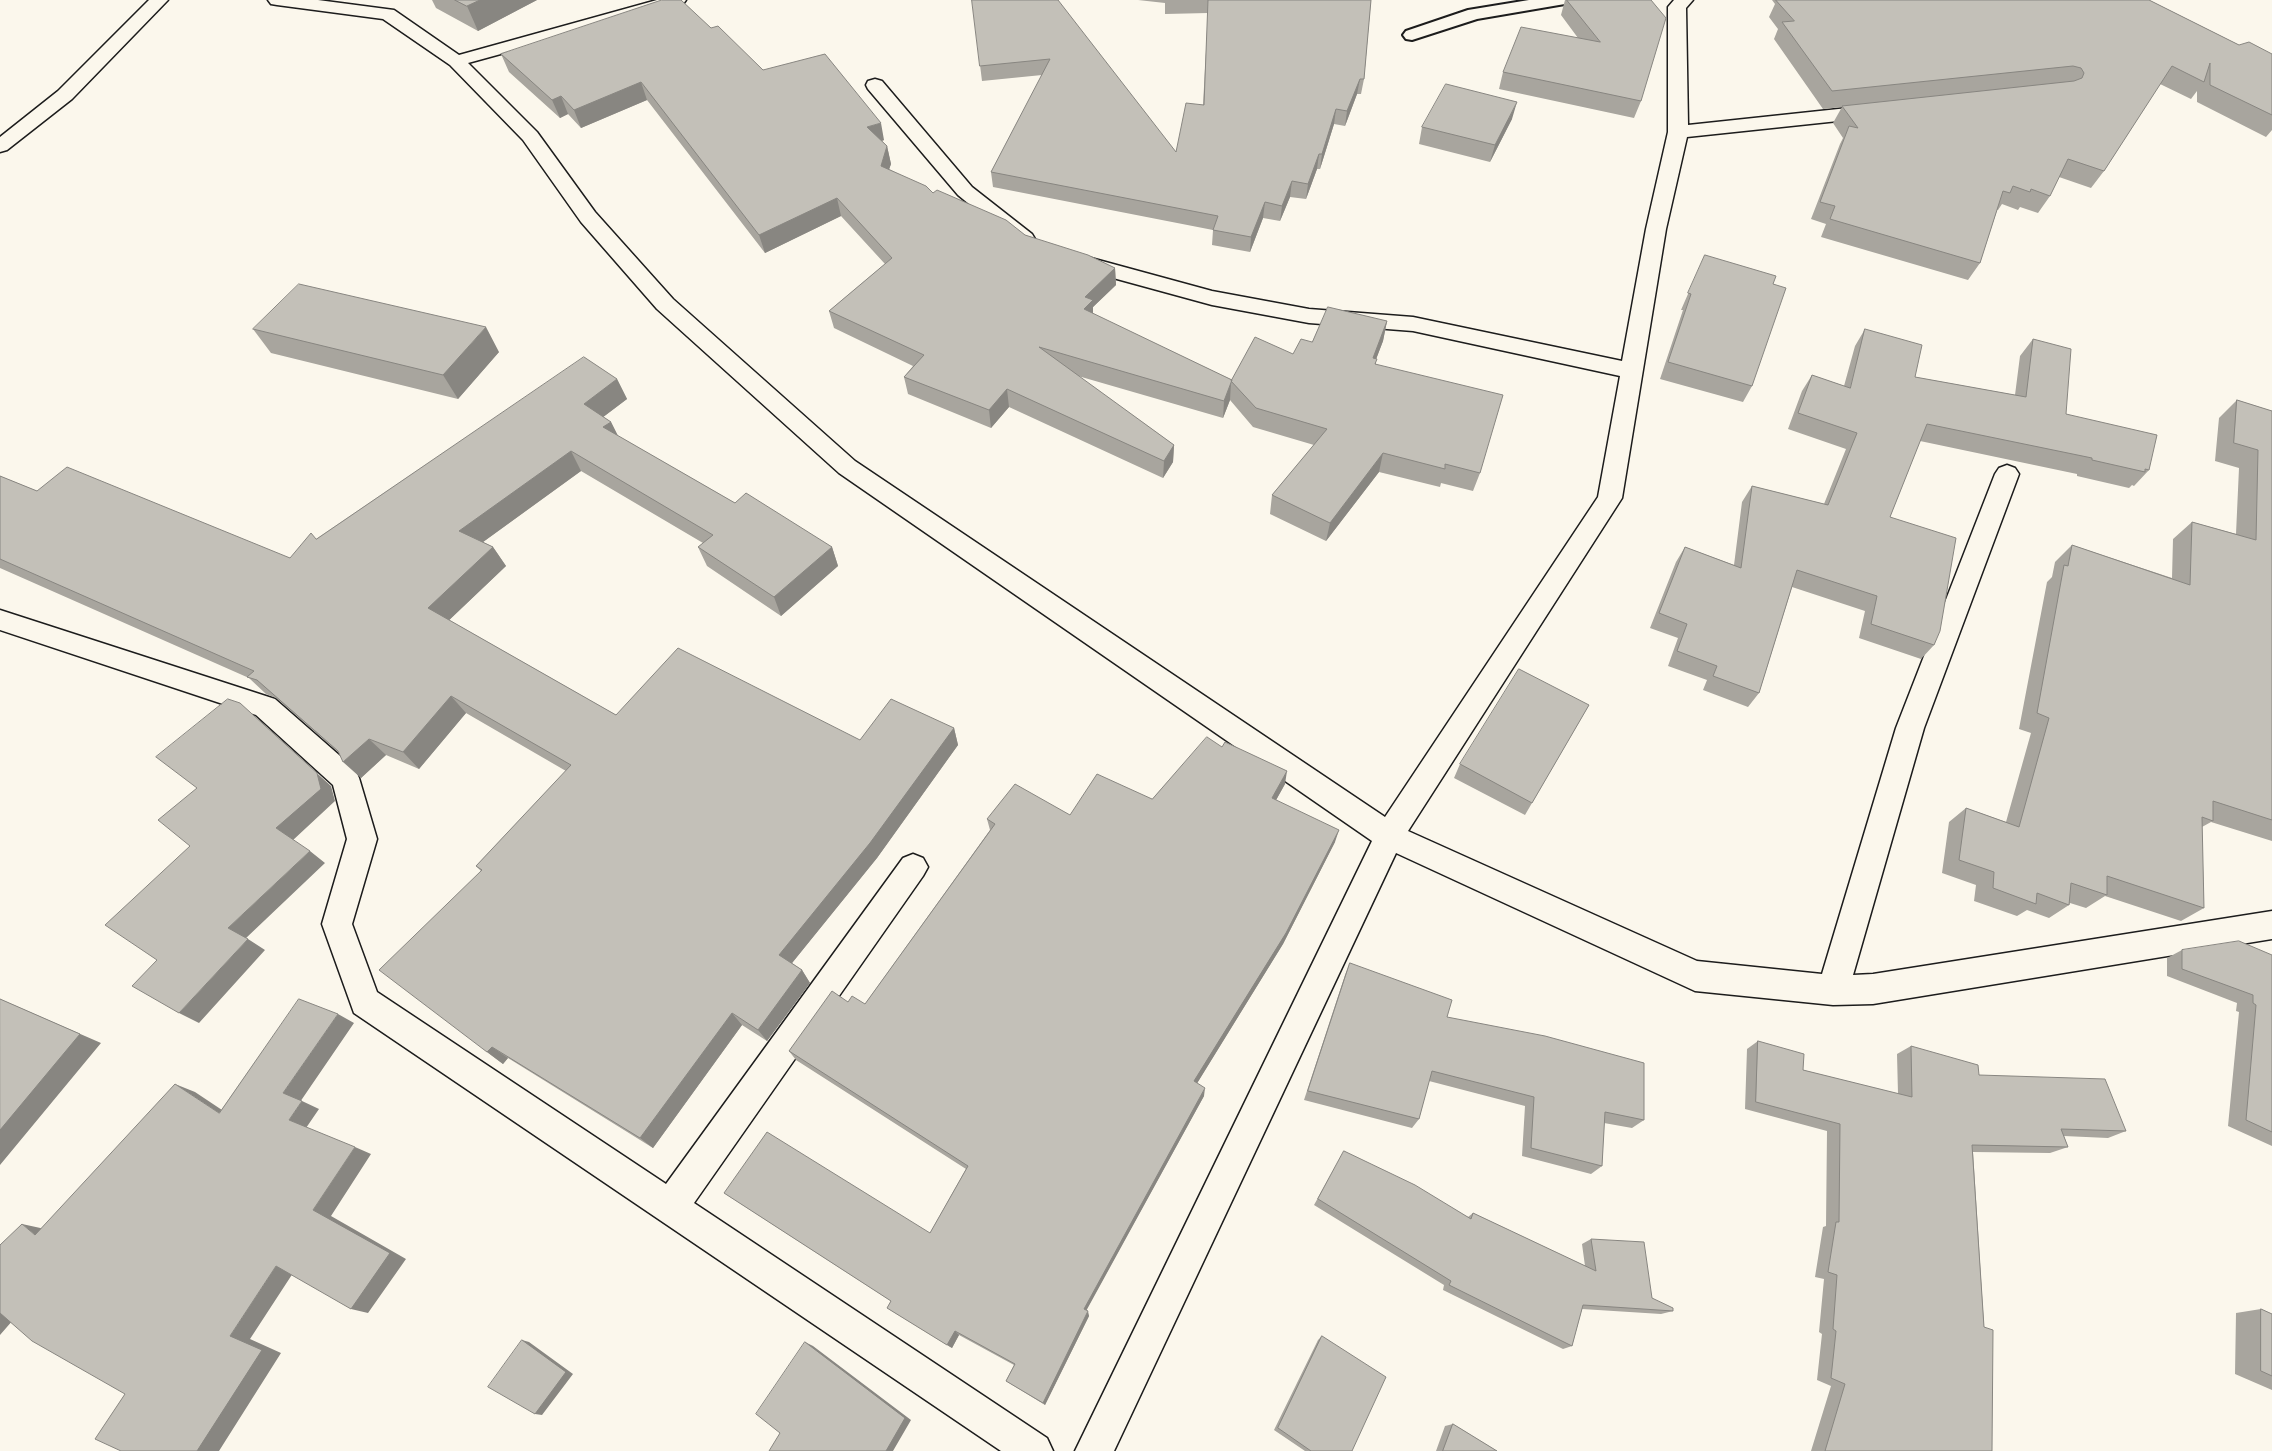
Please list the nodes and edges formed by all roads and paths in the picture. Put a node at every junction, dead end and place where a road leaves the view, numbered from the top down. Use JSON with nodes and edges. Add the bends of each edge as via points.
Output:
{"nodes":[{"id":1,"x":160,"y":0,"type":"edge"},
{"id":2,"x":277,"y":0,"type":"edge"},
{"id":3,"x":677,"y":0,"type":"edge"},
{"id":4,"x":1559,"y":0,"type":"edge"},
{"id":5,"x":1684,"y":0,"type":"edge"},
{"id":6,"x":1412,"y":35,"type":"dead end"},
{"id":7,"x":456,"y":61,"type":"junction"},
{"id":8,"x":875,"y":85,"type":"dead end"},
{"id":9,"x":1894,"y":109,"type":"edge"},
{"id":10,"x":1678,"y":132,"type":"junction"},
{"id":11,"x":0,"y":146,"type":"edge"},
{"id":12,"x":1632,"y":371,"type":"junction"},
{"id":13,"x":2007,"y":474,"type":"dead end"},
{"id":14,"x":0,"y":620,"type":"edge"},
{"id":15,"x":1389,"y":836,"type":"junction"},
{"id":16,"x":913,"y":867,"type":"dead end"},
{"id":17,"x":2272,"y":924,"type":"edge"},
{"id":18,"x":1832,"y":990,"type":"junction"},
{"id":19,"x":671,"y":1207,"type":"junction"},
{"id":20,"x":1034,"y":1451,"type":"edge"},
{"id":21,"x":1094,"y":1451,"type":"edge"}],
"edges":[{"from":1,"to":11,"type":"street","via":[[65,95]]},
{"from":2,"to":7,"type":"street","via":[[388,14]]},
{"from":3,"to":7,"type":"street"},
{"from":4,"to":6,"type":"lane","via":[[1474,14]]},
{"from":5,"to":10,"type":"street","via":[[1677,7]]},
{"from":7,"to":15,"type":"street","via":[[530,136],[588,217],[665,304],[847,468]]},
{"from":8,"to":12,"type":"street","via":[[966,191],[1034,246],[1212,298],[1309,316],[1413,324]]},
{"from":9,"to":10,"type":"street"},
{"from":10,"to":12,"type":"street","via":[[1656,229]]},
{"from":12,"to":15,"type":"street","via":[[1610,498]]},
{"from":13,"to":18,"type":"street","via":[[1910,728]]},
{"from":14,"to":19,"type":"street","via":[[265,707],[272,713],[345,778],[362,839],[337,924],[365,1002]]},
{"from":15,"to":18,"type":"street","via":[[1695,976]]},
{"from":15,"to":21,"type":"street"},
{"from":16,"to":19,"type":"street"},
{"from":17,"to":18,"type":"street","via":[[1873,989]]},
{"from":19,"to":20,"type":"street"}]}
